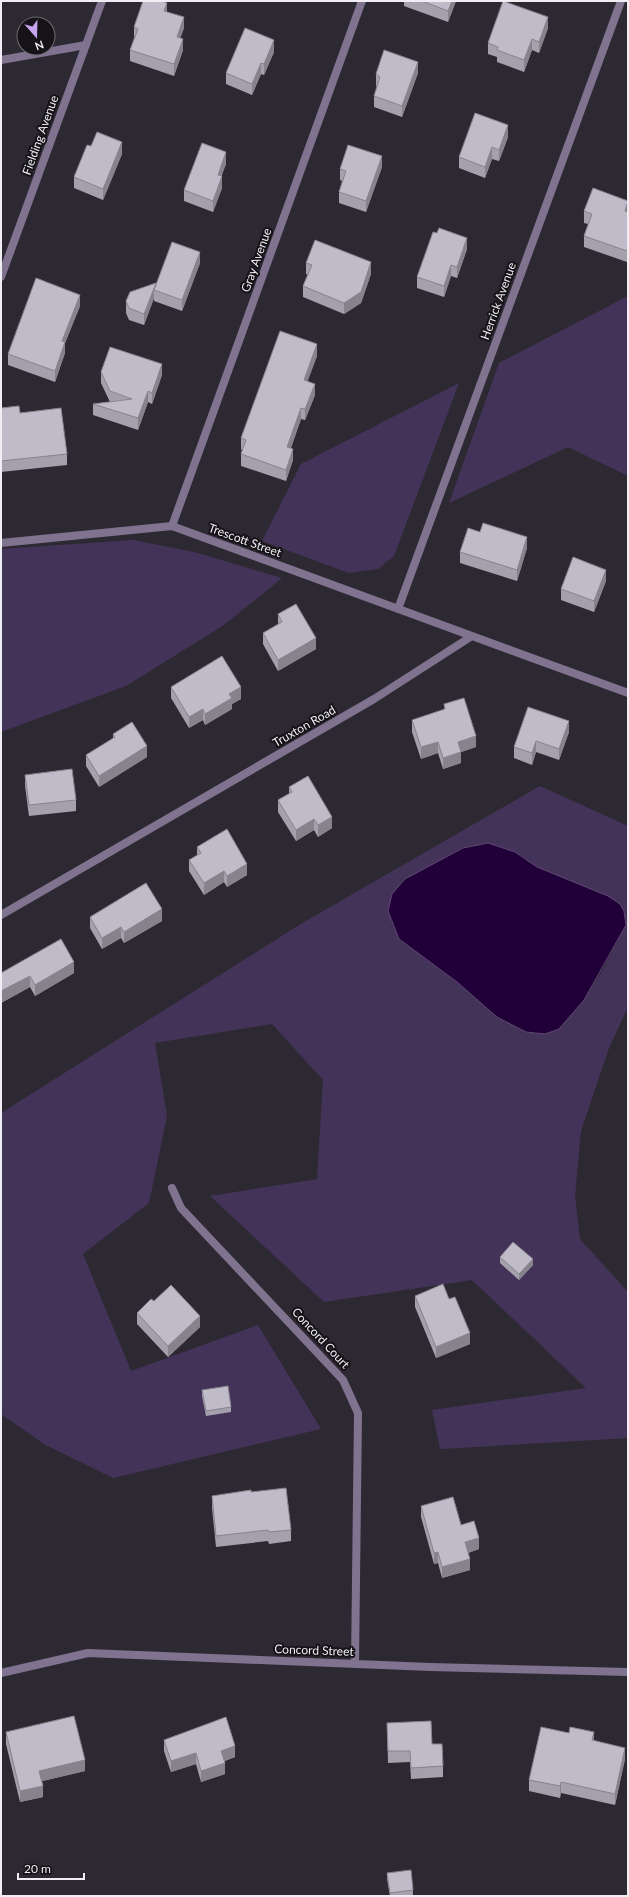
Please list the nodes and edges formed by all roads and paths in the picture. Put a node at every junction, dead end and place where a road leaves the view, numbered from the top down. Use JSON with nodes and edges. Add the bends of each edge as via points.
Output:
{"nodes":[{"id":1,"x":102,"y":1,"type":"edge"},
{"id":2,"x":362,"y":1,"type":"edge"},
{"id":3,"x":621,"y":1,"type":"edge"},
{"id":4,"x":86,"y":45,"type":"junction"},
{"id":5,"x":1,"y":60,"type":"edge"},
{"id":6,"x":1,"y":277,"type":"edge"},
{"id":7,"x":172,"y":526,"type":"junction"},
{"id":8,"x":1,"y":543,"type":"edge"},
{"id":9,"x":398,"y":609,"type":"junction"},
{"id":10,"x":472,"y":636,"type":"junction"},
{"id":11,"x":628,"y":693,"type":"edge"},
{"id":12,"x":1,"y":915,"type":"edge"},
{"id":13,"x":172,"y":1188,"type":"dead end"},
{"id":14,"x":355,"y":1664,"type":"junction"},
{"id":15,"x":628,"y":1672,"type":"edge"},
{"id":16,"x":1,"y":1673,"type":"edge"}],
"edges":[{"from":1,"to":4,"type":"street","name":"Fielding Avenue"},
{"from":2,"to":7,"type":"street","name":"Gray Avenue"},
{"from":3,"to":9,"type":"street","name":"Herrick Avenue"},
{"from":4,"to":5,"type":"street"},
{"from":4,"to":6,"type":"street","name":"Fielding Avenue"},
{"from":7,"to":8,"type":"street","name":"Trescott Street"},
{"from":7,"to":9,"type":"street","name":"Trescott Street"},
{"from":9,"to":10,"type":"street","name":"Trescott Street"},
{"from":10,"to":11,"type":"street"},
{"from":10,"to":12,"type":"street","name":"Truxton Road","via":[[374,699]]},
{"from":13,"to":14,"type":"street","name":"Concord Court","via":[[181,1208],[343,1380],[358,1413]]},
{"from":14,"to":15,"type":"street","name":"Concord Street"},
{"from":14,"to":16,"type":"street","name":"Concord Street","via":[[88,1653]]}]}
